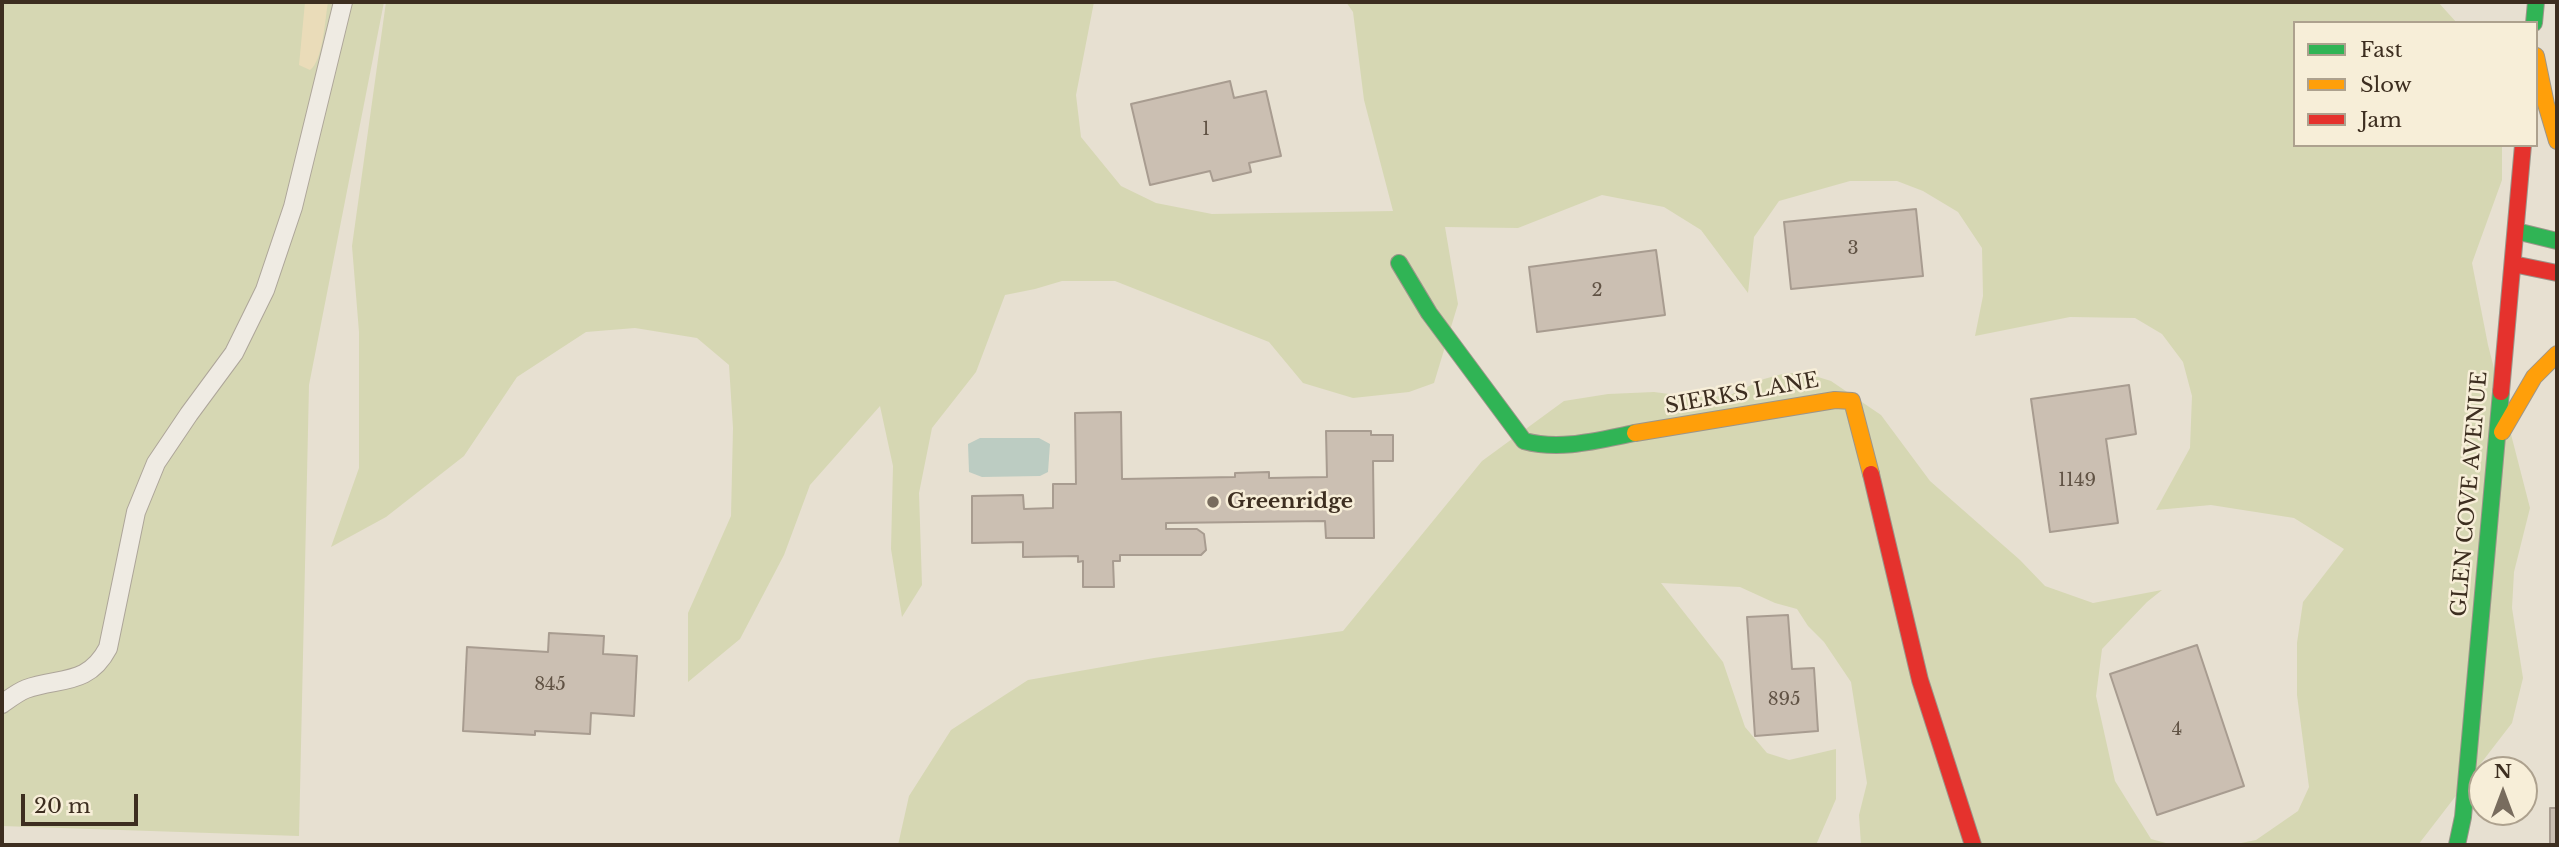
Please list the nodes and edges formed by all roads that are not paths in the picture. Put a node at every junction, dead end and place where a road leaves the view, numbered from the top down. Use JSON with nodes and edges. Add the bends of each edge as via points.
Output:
{"nodes":[{"id":1,"x":343,"y":2,"type":"edge"},
{"id":2,"x":2536,"y":2,"type":"edge"},
{"id":3,"x":2534,"y":21,"type":"edge"},
{"id":4,"x":2538,"y":66,"type":"edge"},
{"id":5,"x":2557,"y":141,"type":"edge"},
{"id":6,"x":2523,"y":147,"type":"edge"},
{"id":7,"x":2516,"y":231,"type":"junction"},
{"id":8,"x":2557,"y":241,"type":"edge"},
{"id":9,"x":1399,"y":263,"type":"dead end"},
{"id":10,"x":2513,"y":264,"type":"junction"},
{"id":11,"x":2557,"y":273,"type":"edge"},
{"id":12,"x":2557,"y":354,"type":"edge"},
{"id":13,"x":2496,"y":443,"type":"junction"},
{"id":14,"x":2,"y":704,"type":"edge"},
{"id":15,"x":1973,"y":845,"type":"edge"},
{"id":16,"x":2457,"y":845,"type":"edge"}],
"edges":[{"from":1,"to":14,"type":"lane","via":[[293,207],[265,290],[234,353],[156,463],[136,512],[107,648],[88,673],[24,690]]},
{"from":2,"to":3,"type":"main road"},
{"from":4,"to":5,"type":"main road"},
{"from":6,"to":7,"type":"main road","name":"GLEN COVE AVENUE"},
{"from":7,"to":8,"type":"main road"},
{"from":7,"to":10,"type":"main road","name":"GLEN COVE AVENUE"},
{"from":9,"to":15,"type":"main road","name":"SIERKS LANE","via":[[1430,313],[1524,440],[1543,446],[1852,401],[1920,680]]},
{"from":10,"to":11,"type":"main road"},
{"from":10,"to":13,"type":"main road","name":"GLEN COVE AVENUE"},
{"from":12,"to":13,"type":"main road","via":[[2534,377]]},
{"from":13,"to":16,"type":"main road","name":"GLEN COVE AVENUE"}]}
